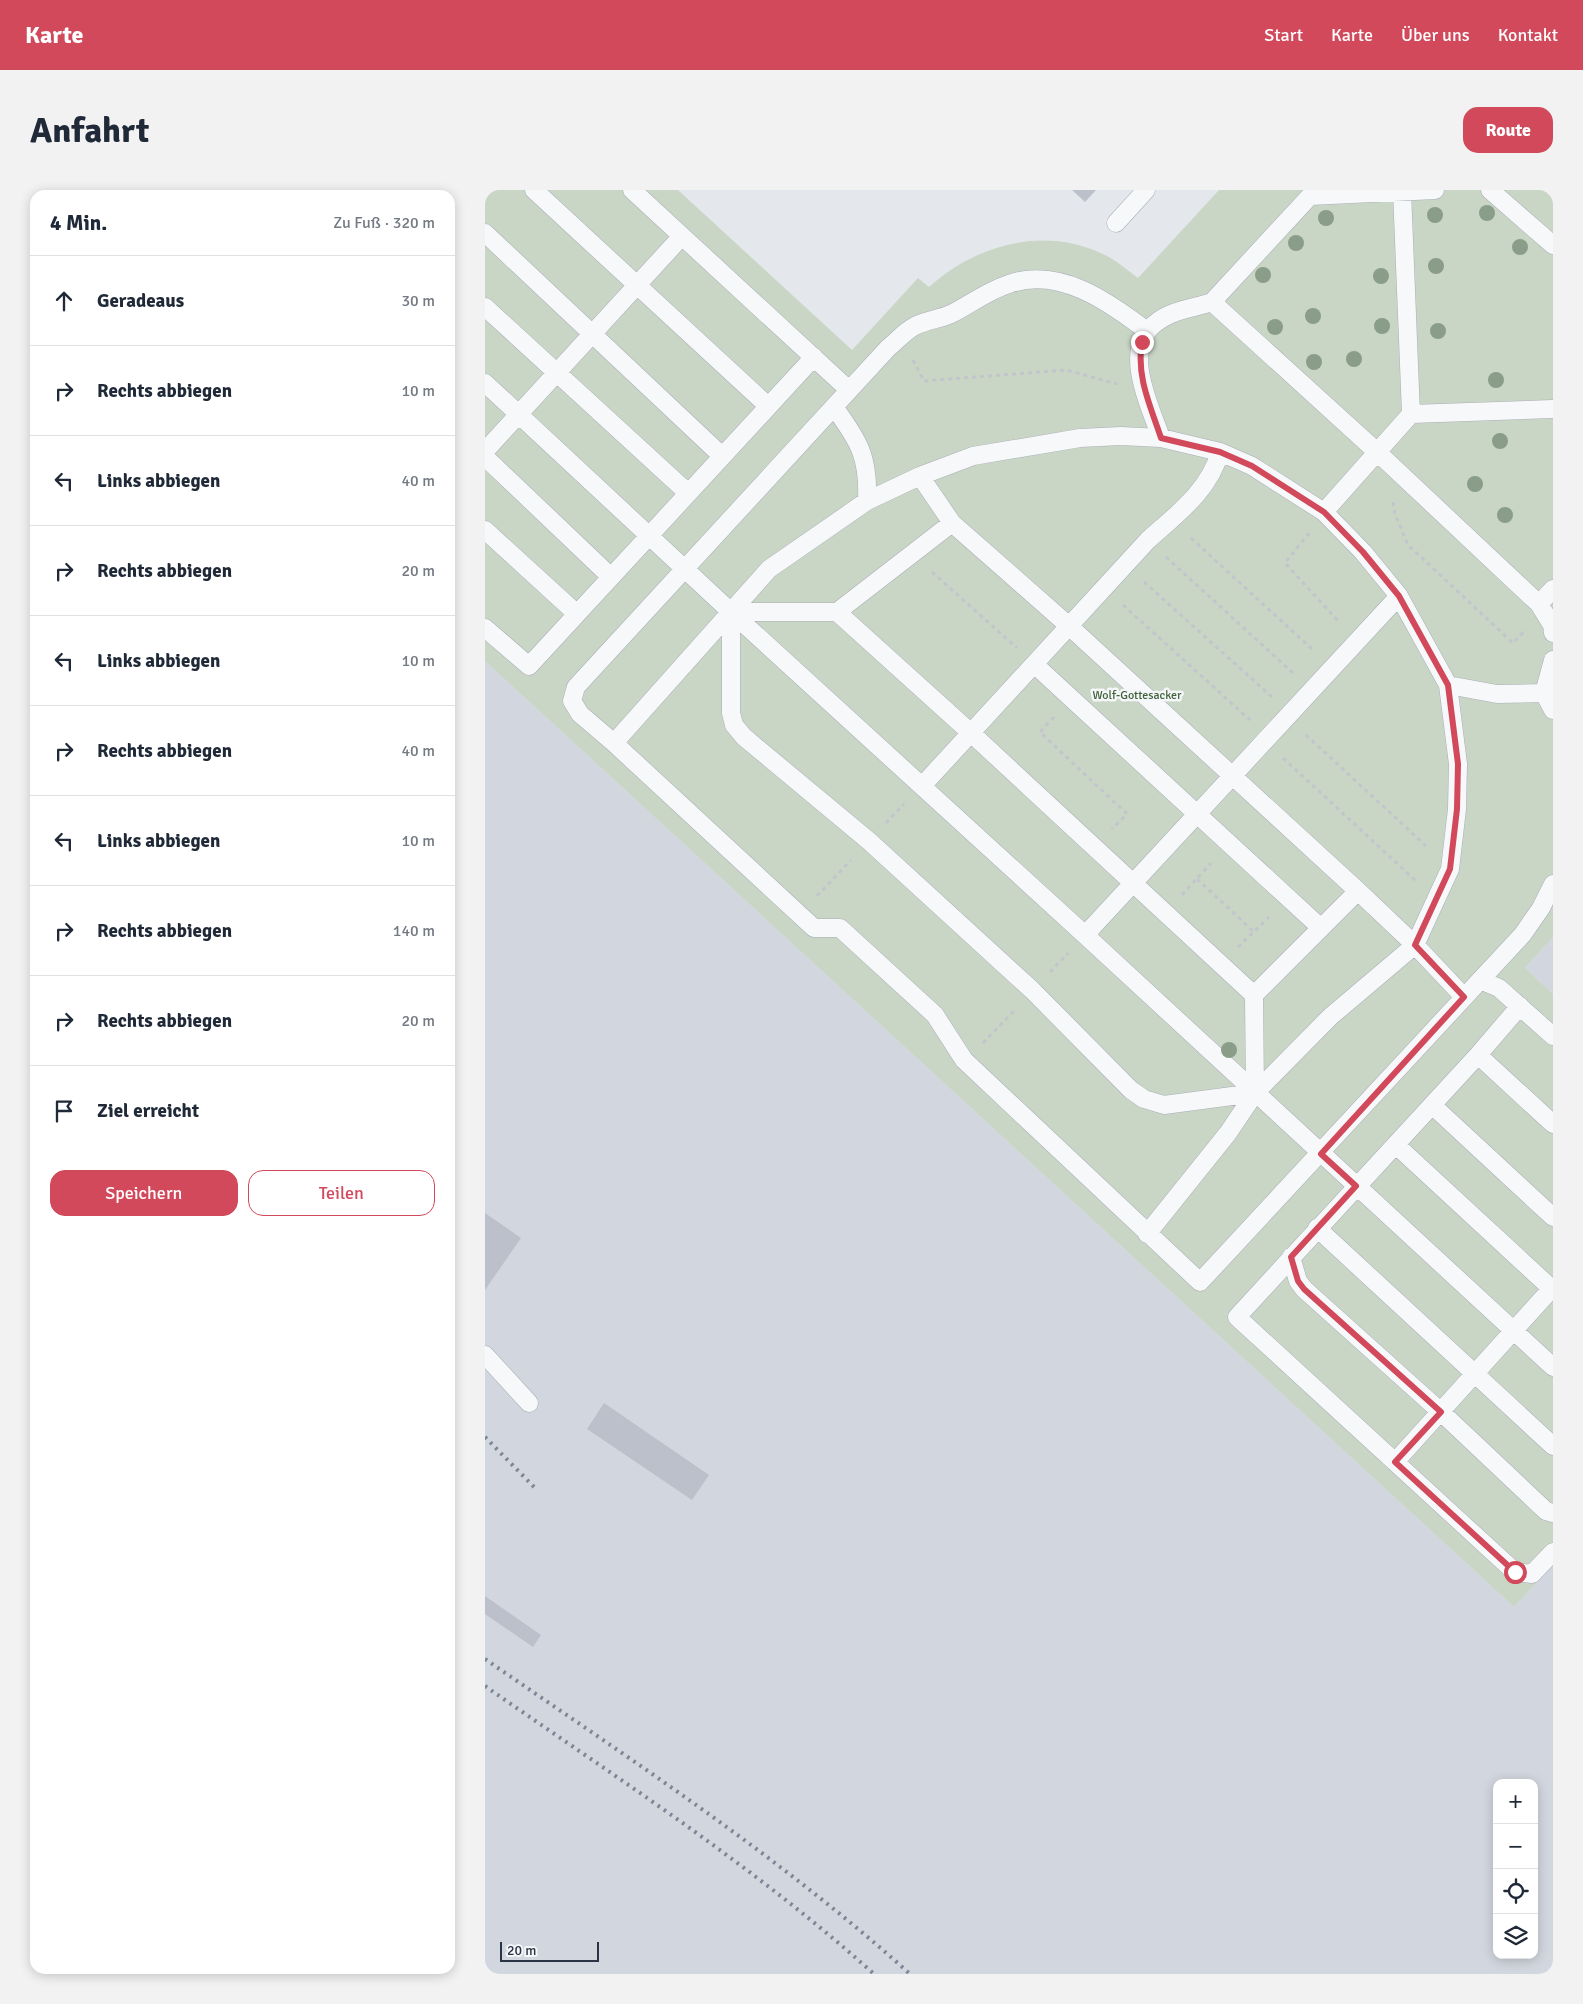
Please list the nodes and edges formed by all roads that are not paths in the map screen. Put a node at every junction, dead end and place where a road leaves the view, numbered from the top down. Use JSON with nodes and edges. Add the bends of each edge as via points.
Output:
{"nodes":[{"id":1,"x":534,"y":190,"type":"edge"},
{"id":2,"x":632,"y":190,"type":"edge"},
{"id":3,"x":1146,"y":190,"type":"edge"},
{"id":4,"x":1435,"y":190,"type":"edge"},
{"id":5,"x":1491,"y":190,"type":"edge"},
{"id":6,"x":1402,"y":192,"type":"junction"},
{"id":7,"x":1307,"y":193,"type":"edge"},
{"id":8,"x":1116,"y":223,"type":"dead end"},
{"id":9,"x":485,"y":233,"type":"edge"},
{"id":10,"x":682,"y":236,"type":"junction"},
{"id":11,"x":1553,"y":245,"type":"edge"},
{"id":12,"x":637,"y":286,"type":"junction"},
{"id":13,"x":1212,"y":302,"type":"junction"},
{"id":14,"x":485,"y":307,"type":"edge"},
{"id":15,"x":1147,"y":331,"type":"junction"},
{"id":16,"x":593,"y":333,"type":"junction"},
{"id":17,"x":814,"y":357,"type":"junction"},
{"id":18,"x":557,"y":373,"type":"junction"},
{"id":19,"x":485,"y":384,"type":"edge"},
{"id":20,"x":849,"y":390,"type":"junction"},
{"id":21,"x":768,"y":406,"type":"junction"},
{"id":22,"x":834,"y":407,"type":"junction"},
{"id":23,"x":1553,"y":409,"type":"edge"},
{"id":24,"x":519,"y":414,"type":"junction"},
{"id":25,"x":1411,"y":414,"type":"junction"},
{"id":26,"x":1161,"y":438,"type":"junction"},
{"id":27,"x":485,"y":451,"type":"edge"},
{"id":28,"x":1377,"y":451,"type":"junction"},
{"id":29,"x":1220,"y":452,"type":"junction"},
{"id":30,"x":722,"y":456,"type":"junction"},
{"id":31,"x":485,"y":457,"type":"edge"},
{"id":32,"x":920,"y":476,"type":"junction"},
{"id":33,"x":688,"y":493,"type":"junction"},
{"id":34,"x":867,"y":501,"type":"junction"},
{"id":35,"x":1324,"y":512,"type":"junction"},
{"id":36,"x":952,"y":523,"type":"junction"},
{"id":37,"x":485,"y":530,"type":"edge"},
{"id":38,"x":648,"y":536,"type":"junction"},
{"id":39,"x":685,"y":570,"type":"junction"},
{"id":40,"x":611,"y":577,"type":"junction"},
{"id":41,"x":1553,"y":589,"type":"edge"},
{"id":42,"x":1399,"y":596,"type":"junction"},
{"id":43,"x":1541,"y":607,"type":"junction"},
{"id":44,"x":731,"y":612,"type":"junction"},
{"id":45,"x":837,"y":612,"type":"junction"},
{"id":46,"x":577,"y":614,"type":"junction"},
{"id":47,"x":1069,"y":626,"type":"junction"},
{"id":48,"x":485,"y":628,"type":"edge"},
{"id":49,"x":1553,"y":633,"type":"edge"},
{"id":50,"x":1553,"y":660,"type":"edge"},
{"id":51,"x":1034,"y":664,"type":"junction"},
{"id":52,"x":1448,"y":685,"type":"junction"},
{"id":53,"x":1545,"y":693,"type":"junction"},
{"id":54,"x":1553,"y":710,"type":"edge"},
{"id":55,"x":971,"y":732,"type":"junction"},
{"id":56,"x":614,"y":742,"type":"junction"},
{"id":57,"x":1232,"y":776,"type":"junction"},
{"id":58,"x":922,"y":786,"type":"junction"},
{"id":59,"x":1197,"y":814,"type":"junction"},
{"id":60,"x":1553,"y":884,"type":"edge"},
{"id":61,"x":1132,"y":885,"type":"junction"},
{"id":62,"x":1358,"y":891,"type":"junction"},
{"id":63,"x":1321,"y":928,"type":"junction"},
{"id":64,"x":1085,"y":935,"type":"junction"},
{"id":65,"x":1415,"y":945,"type":"junction"},
{"id":66,"x":1480,"y":980,"type":"junction"},
{"id":67,"x":1254,"y":995,"type":"junction"},
{"id":68,"x":1464,"y":997,"type":"junction"},
{"id":69,"x":1520,"y":1006,"type":"junction"},
{"id":70,"x":1553,"y":1036,"type":"edge"},
{"id":71,"x":1478,"y":1055,"type":"junction"},
{"id":72,"x":1255,"y":1093,"type":"junction"},
{"id":73,"x":1432,"y":1105,"type":"junction"},
{"id":74,"x":1553,"y":1124,"type":"edge"},
{"id":75,"x":1396,"y":1144,"type":"junction"},
{"id":76,"x":1321,"y":1154,"type":"junction"},
{"id":77,"x":1356,"y":1186,"type":"junction"},
{"id":78,"x":1553,"y":1217,"type":"edge"},
{"id":79,"x":1317,"y":1228,"type":"junction"},
{"id":80,"x":1147,"y":1234,"type":"junction"},
{"id":81,"x":1291,"y":1257,"type":"junction"},
{"id":82,"x":1553,"y":1289,"type":"edge"},
{"id":83,"x":1513,"y":1331,"type":"junction"},
{"id":84,"x":485,"y":1355,"type":"edge"},
{"id":85,"x":1553,"y":1367,"type":"edge"},
{"id":86,"x":1475,"y":1373,"type":"junction"},
{"id":87,"x":529,"y":1403,"type":"dead end"},
{"id":88,"x":1441,"y":1412,"type":"junction"},
{"id":89,"x":1553,"y":1446,"type":"edge"},
{"id":90,"x":1395,"y":1462,"type":"junction"},
{"id":91,"x":1553,"y":1513,"type":"edge"},
{"id":92,"x":1553,"y":1552,"type":"edge"}],
"edges":[{"from":1,"to":12,"type":"lane"},
{"from":2,"to":10,"type":"lane"},
{"from":3,"to":8,"type":"lane"},
{"from":4,"to":6,"type":"lane"},
{"from":5,"to":11,"type":"lane"},
{"from":6,"to":7,"type":"lane"},
{"from":6,"to":25,"type":"lane"},
{"from":7,"to":13,"type":"lane"},
{"from":9,"to":16,"type":"lane"},
{"from":10,"to":12,"type":"lane"},
{"from":10,"to":17,"type":"lane"},
{"from":12,"to":16,"type":"lane"},
{"from":12,"to":21,"type":"lane"},
{"from":13,"to":15,"type":"lane","via":[[1170,314]]},
{"from":13,"to":28,"type":"lane"},
{"from":14,"to":18,"type":"lane"},
{"from":15,"to":20,"type":"lane","via":[[1119,310],[1067,284],[1039,279],[1003,286],[979,296],[951,314],[914,326],[888,348]]},
{"from":15,"to":26,"type":"lane","via":[[1139,360],[1144,388]]},
{"from":16,"to":18,"type":"lane"},
{"from":16,"to":30,"type":"lane"},
{"from":17,"to":20,"type":"lane"},
{"from":17,"to":21,"type":"lane"},
{"from":18,"to":24,"type":"lane"},
{"from":18,"to":33,"type":"lane"},
{"from":19,"to":24,"type":"lane"},
{"from":20,"to":22,"type":"lane"},
{"from":21,"to":30,"type":"lane"},
{"from":22,"to":34,"type":"lane","via":[[851,429],[864,456],[868,478]]},
{"from":22,"to":39,"type":"lane"},
{"from":23,"to":25,"type":"lane"},
{"from":24,"to":27,"type":"lane"},
{"from":24,"to":38,"type":"lane"},
{"from":25,"to":28,"type":"lane"},
{"from":26,"to":29,"type":"lane"},
{"from":26,"to":32,"type":"lane","via":[[1105,436],[1033,445],[973,456]]},
{"from":28,"to":35,"type":"lane"},
{"from":28,"to":43,"type":"lane"},
{"from":29,"to":35,"type":"lane","via":[[1252,466]]},
{"from":29,"to":47,"type":"lane","via":[[1217,465],[1204,487],[1148,540]]},
{"from":30,"to":33,"type":"lane"},
{"from":31,"to":40,"type":"lane"},
{"from":32,"to":34,"type":"lane"},
{"from":32,"to":36,"type":"lane"},
{"from":33,"to":38,"type":"lane"},
{"from":34,"to":44,"type":"lane","via":[[769,570]]},
{"from":35,"to":42,"type":"lane"},
{"from":36,"to":45,"type":"lane"},
{"from":36,"to":47,"type":"lane"},
{"from":37,"to":46,"type":"lane"},
{"from":38,"to":39,"type":"lane"},
{"from":38,"to":40,"type":"lane"},
{"from":39,"to":44,"type":"lane"},
{"from":39,"to":56,"type":"lane","via":[[577,687],[572,701],[580,714]]},
{"from":40,"to":46,"type":"lane"},
{"from":41,"to":43,"type":"lane"},
{"from":42,"to":52,"type":"lane"},
{"from":42,"to":57,"type":"lane"},
{"from":43,"to":49,"type":"lane"},
{"from":44,"to":45,"type":"lane"},
{"from":44,"to":56,"type":"lane"},
{"from":44,"to":58,"type":"lane"},
{"from":44,"to":72,"type":"lane","via":[[730,699],[734,725],[744,737],[869,841],[1032,990],[1131,1090],[1164,1105]]},
{"from":45,"to":55,"type":"lane"},
{"from":46,"to":48,"type":"lane","via":[[529,666]]},
{"from":47,"to":51,"type":"lane"},
{"from":47,"to":57,"type":"lane"},
{"from":50,"to":53,"type":"lane"},
{"from":51,"to":55,"type":"lane"},
{"from":51,"to":59,"type":"lane"},
{"from":52,"to":53,"type":"lane","via":[[1497,694]]},
{"from":52,"to":65,"type":"lane","via":[[1458,764],[1450,869]]},
{"from":53,"to":54,"type":"lane"},
{"from":55,"to":58,"type":"lane"},
{"from":55,"to":61,"type":"lane"},
{"from":56,"to":80,"type":"lane","via":[[814,928],[840,928],[935,1015],[964,1060]]},
{"from":57,"to":59,"type":"lane"},
{"from":57,"to":62,"type":"lane"},
{"from":58,"to":64,"type":"lane"},
{"from":59,"to":61,"type":"lane"},
{"from":59,"to":63,"type":"lane"},
{"from":60,"to":66,"type":"lane","via":[[1523,934]]},
{"from":61,"to":64,"type":"lane"},
{"from":61,"to":67,"type":"lane"},
{"from":62,"to":63,"type":"lane"},
{"from":62,"to":65,"type":"lane"},
{"from":63,"to":67,"type":"lane"},
{"from":64,"to":72,"type":"lane"},
{"from":65,"to":68,"type":"lane"},
{"from":65,"to":72,"type":"lane","via":[[1331,1016]]},
{"from":66,"to":68,"type":"lane"},
{"from":66,"to":69,"type":"lane","via":[[1499,988]]},
{"from":67,"to":72,"type":"lane"},
{"from":68,"to":76,"type":"lane"},
{"from":69,"to":70,"type":"lane"},
{"from":69,"to":71,"type":"lane"},
{"from":71,"to":73,"type":"lane"},
{"from":71,"to":74,"type":"lane"},
{"from":72,"to":76,"type":"lane"},
{"from":72,"to":80,"type":"lane","via":[[1228,1133]]},
{"from":73,"to":75,"type":"lane"},
{"from":73,"to":78,"type":"lane"},
{"from":75,"to":77,"type":"lane"},
{"from":75,"to":82,"type":"lane"},
{"from":76,"to":77,"type":"lane"},
{"from":76,"to":80,"type":"lane","via":[[1200,1282]]},
{"from":77,"to":79,"type":"lane"},
{"from":77,"to":83,"type":"lane"},
{"from":79,"to":81,"type":"lane"},
{"from":79,"to":86,"type":"lane"},
{"from":81,"to":88,"type":"lane","via":[[1298,1281],[1304,1289]]},
{"from":81,"to":90,"type":"lane","via":[[1237,1317]]},
{"from":82,"to":83,"type":"lane"},
{"from":83,"to":85,"type":"lane"},
{"from":83,"to":86,"type":"lane"},
{"from":84,"to":87,"type":"lane"},
{"from":86,"to":88,"type":"lane"},
{"from":86,"to":89,"type":"lane"},
{"from":88,"to":90,"type":"lane"},
{"from":88,"to":91,"type":"lane"},
{"from":90,"to":92,"type":"lane","via":[[1515,1572],[1532,1574]]}]}
